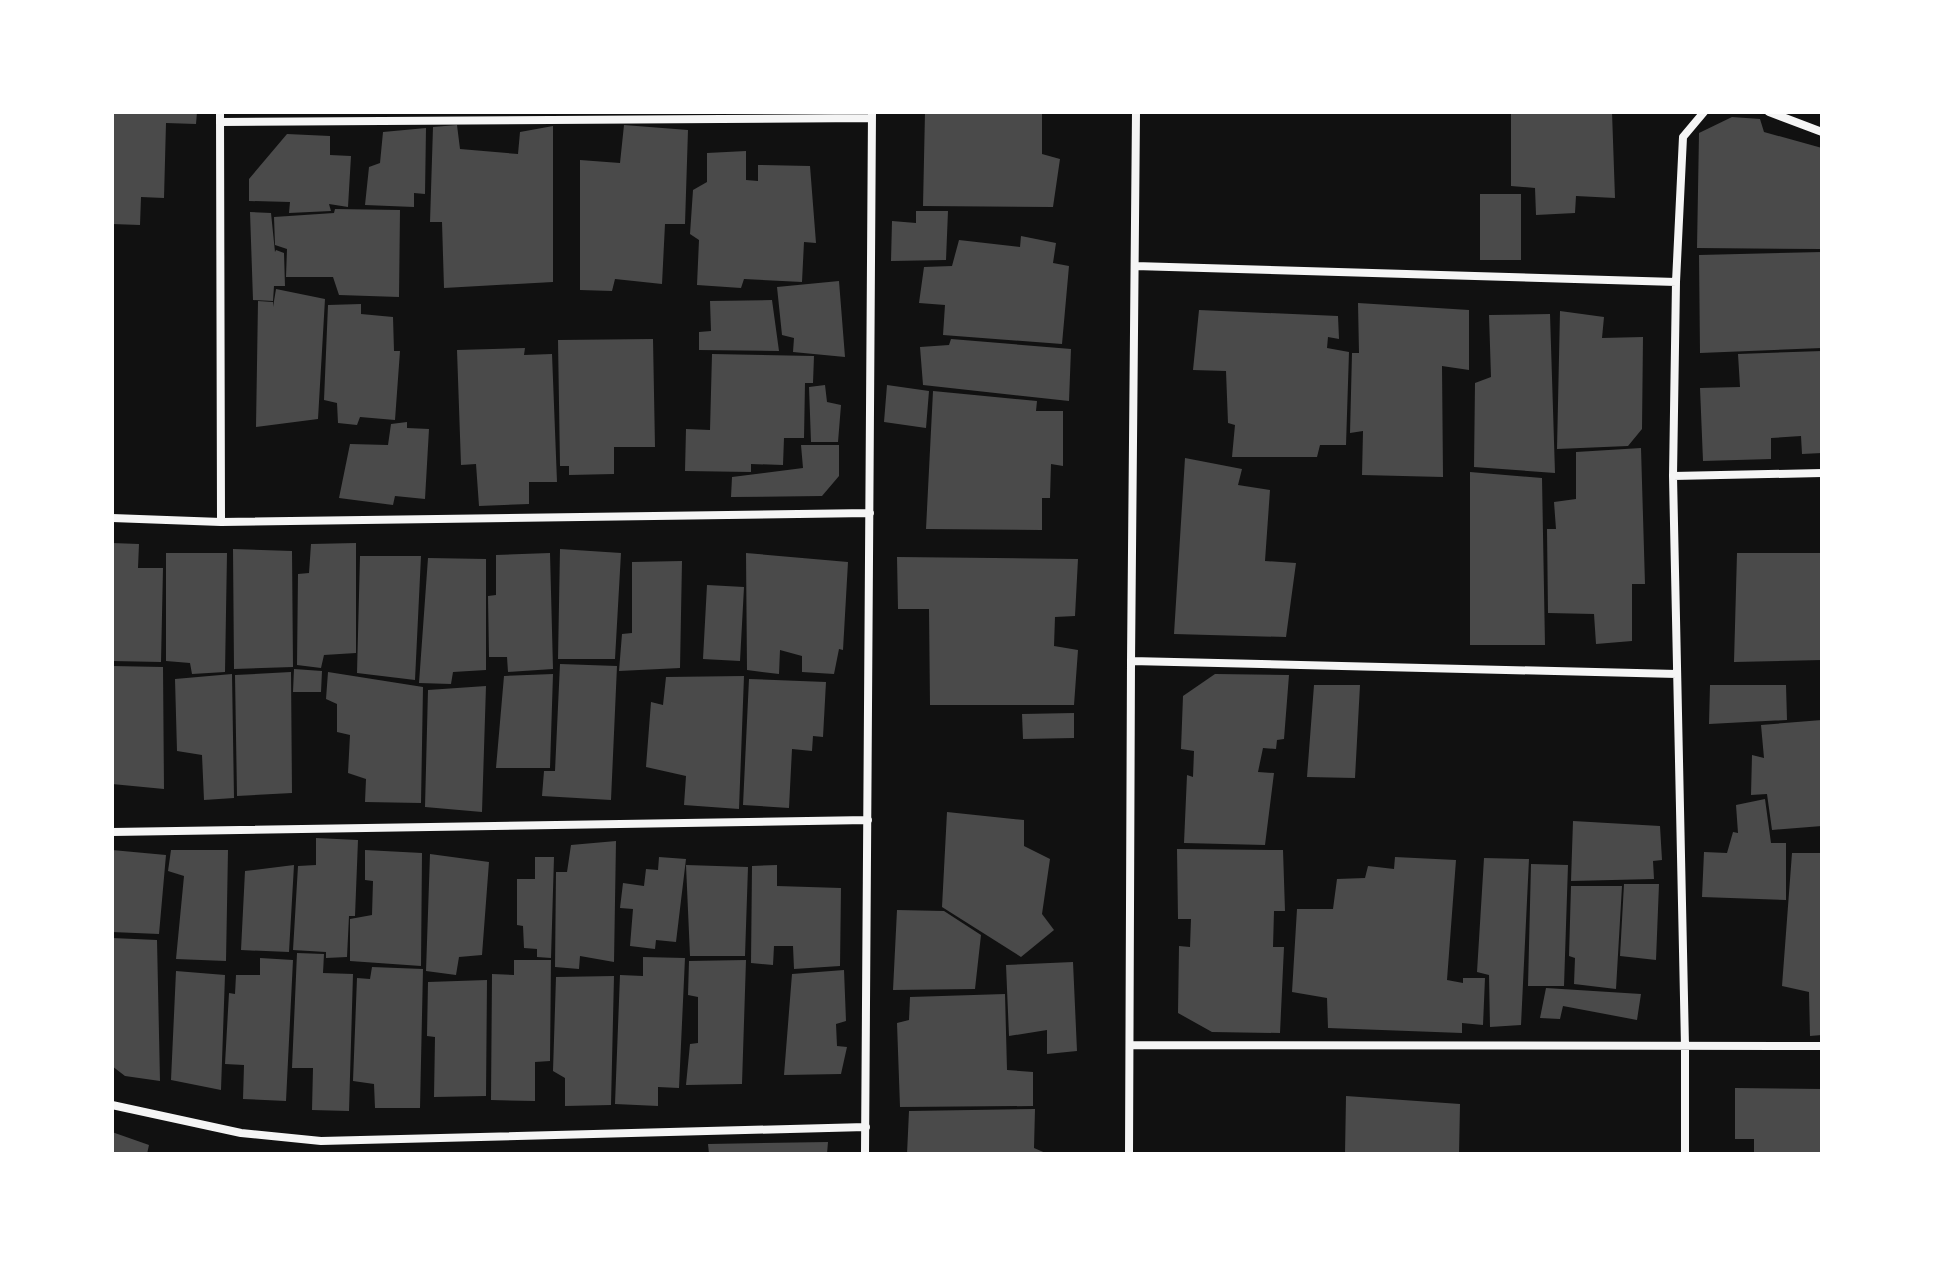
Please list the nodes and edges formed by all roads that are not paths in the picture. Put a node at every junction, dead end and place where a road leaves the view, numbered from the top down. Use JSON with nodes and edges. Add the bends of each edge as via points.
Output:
{"nodes":[{"id":1,"x":1136,"y":112,"type":"edge"},
{"id":2,"x":1704,"y":112,"type":"edge"},
{"id":3,"x":1769,"y":112,"type":"edge"},
{"id":4,"x":872,"y":115,"type":"edge"},
{"id":5,"x":220,"y":117,"type":"edge"},
{"id":6,"x":1822,"y":132,"type":"edge"},
{"id":7,"x":1135,"y":266,"type":"junction"},
{"id":8,"x":1676,"y":282,"type":"junction"},
{"id":9,"x":1822,"y":473,"type":"edge"},
{"id":10,"x":1673,"y":476,"type":"junction"},
{"id":11,"x":870,"y":513,"type":"junction"},
{"id":12,"x":112,"y":518,"type":"edge"},
{"id":13,"x":221,"y":522,"type":"junction"},
{"id":14,"x":1131,"y":661,"type":"junction"},
{"id":15,"x":1677,"y":674,"type":"junction"},
{"id":16,"x":868,"y":820,"type":"junction"},
{"id":17,"x":112,"y":832,"type":"edge"},
{"id":18,"x":1130,"y":1045,"type":"junction"},
{"id":19,"x":1685,"y":1046,"type":"junction"},
{"id":20,"x":1822,"y":1046,"type":"edge"},
{"id":21,"x":112,"y":1105,"type":"edge"},
{"id":22,"x":866,"y":1127,"type":"junction"},
{"id":23,"x":865,"y":1154,"type":"edge"},
{"id":24,"x":1129,"y":1154,"type":"edge"},
{"id":25,"x":1685,"y":1154,"type":"edge"}],
"edges":[{"from":1,"to":7,"type":"street"},
{"from":2,"to":8,"type":"street","via":[[1683,137]]},
{"from":3,"to":6,"type":"street"},
{"from":4,"to":5,"type":"street"},
{"from":4,"to":11,"type":"street"},
{"from":5,"to":13,"type":"street"},
{"from":7,"to":8,"type":"street"},
{"from":7,"to":14,"type":"street"},
{"from":8,"to":10,"type":"street"},
{"from":9,"to":10,"type":"street"},
{"from":10,"to":15,"type":"street"},
{"from":11,"to":13,"type":"street"},
{"from":11,"to":16,"type":"street"},
{"from":12,"to":13,"type":"street"},
{"from":14,"to":15,"type":"street"},
{"from":14,"to":18,"type":"street"},
{"from":15,"to":19,"type":"street"},
{"from":16,"to":17,"type":"street"},
{"from":16,"to":22,"type":"street"},
{"from":18,"to":19,"type":"street"},
{"from":18,"to":24,"type":"street"},
{"from":19,"to":20,"type":"street"},
{"from":19,"to":25,"type":"street"},
{"from":21,"to":22,"type":"street","via":[[241,1133],[321,1141]]},
{"from":22,"to":23,"type":"street"}]}
